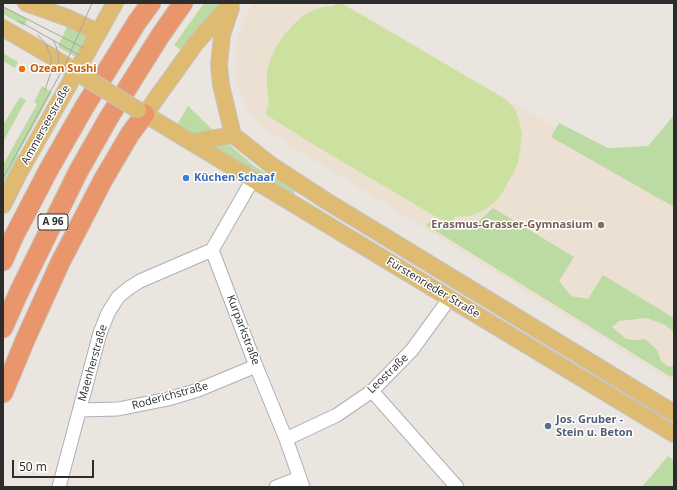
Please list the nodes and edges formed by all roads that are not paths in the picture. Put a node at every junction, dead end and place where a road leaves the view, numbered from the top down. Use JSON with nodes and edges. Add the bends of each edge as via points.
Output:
{"nodes":[{"id":1,"x":26,"y":3,"type":"edge"},
{"id":2,"x":114,"y":3,"type":"edge"},
{"id":3,"x":151,"y":3,"type":"edge"},
{"id":4,"x":183,"y":3,"type":"edge"},
{"id":5,"x":232,"y":3,"type":"edge"},
{"id":6,"x":3,"y":28,"type":"edge"},
{"id":7,"x":98,"y":32,"type":"junction"},
{"id":8,"x":78,"y":74,"type":"junction"},
{"id":9,"x":142,"y":112,"type":"junction"},
{"id":10,"x":233,"y":135,"type":"junction"},
{"id":11,"x":192,"y":142,"type":"junction"},
{"id":12,"x":253,"y":179,"type":"junction"},
{"id":13,"x":3,"y":205,"type":"edge"},
{"id":14,"x":212,"y":250,"type":"junction"},
{"id":15,"x":3,"y":261,"type":"edge"},
{"id":16,"x":449,"y":298,"type":"junction"},
{"id":17,"x":3,"y":328,"type":"edge"},
{"id":18,"x":256,"y":366,"type":"junction"},
{"id":19,"x":372,"y":391,"type":"junction"},
{"id":20,"x":3,"y":393,"type":"edge"},
{"id":21,"x":80,"y":410,"type":"junction"},
{"id":22,"x":674,"y":413,"type":"edge"},
{"id":23,"x":674,"y":434,"type":"edge"},
{"id":24,"x":286,"y":439,"type":"junction"},
{"id":25,"x":301,"y":482,"type":"edge"},
{"id":26,"x":59,"y":487,"type":"edge"},
{"id":27,"x":276,"y":487,"type":"edge"},
{"id":28,"x":457,"y":487,"type":"edge"}],
"edges":[{"from":1,"to":7,"type":"main road"},
{"from":2,"to":7,"type":"main road","name":"Ammerseestraße"},
{"from":3,"to":15,"type":"highway","number":"A 96","via":[[85,106],[49,169]]},
{"from":4,"to":17,"type":"highway","number":"A 96","via":[[108,119],[78,172]]},
{"from":5,"to":9,"type":"main road","via":[[196,43]]},
{"from":5,"to":10,"type":"main road","via":[[222,35],[219,66]]},
{"from":6,"to":8,"type":"main road","name":"Fürstenrieder Straße"},
{"from":7,"to":8,"type":"main road","name":"Ammerseestraße"},
{"from":8,"to":9,"type":"main road","name":"Fürstenrieder Straße","bridge":true},
{"from":8,"to":13,"type":"main road","name":"Ammerseestraße","via":[[19,173]]},
{"from":9,"to":11,"type":"main road","name":"Fürstenrieder Straße"},
{"from":9,"to":20,"type":"highway","via":[[60,263]]},
{"from":10,"to":11,"type":"main road"},
{"from":10,"to":22,"type":"main road","name":"Fürstenrieder Straße","via":[[271,166],[328,202]]},
{"from":11,"to":12,"type":"main road","name":"Fürstenrieder Straße"},
{"from":12,"to":14,"type":"street"},
{"from":12,"to":16,"type":"main road","name":"Fürstenrieder Straße"},
{"from":14,"to":18,"type":"street","name":"Kurparkstraße"},
{"from":14,"to":21,"type":"street","name":"Maenherstraße","via":[[140,281],[118,297],[108,312],[100,333]]},
{"from":16,"to":19,"type":"street","name":"Leostraße","via":[[412,350]]},
{"from":16,"to":23,"type":"main road","name":"Fürstenrieder Straße"},
{"from":18,"to":21,"type":"street","name":"Roderichstraße","via":[[198,390],[168,399],[118,409]]},
{"from":18,"to":24,"type":"street","name":"Kurparkstraße"},
{"from":19,"to":24,"type":"street","name":"Leostraße","via":[[337,415]]},
{"from":19,"to":28,"type":"street"},
{"from":21,"to":26,"type":"street","name":"Maenherstraße"},
{"from":24,"to":25,"type":"street","name":"Kurparkstraße"},
{"from":25,"to":27,"type":"street"}]}
